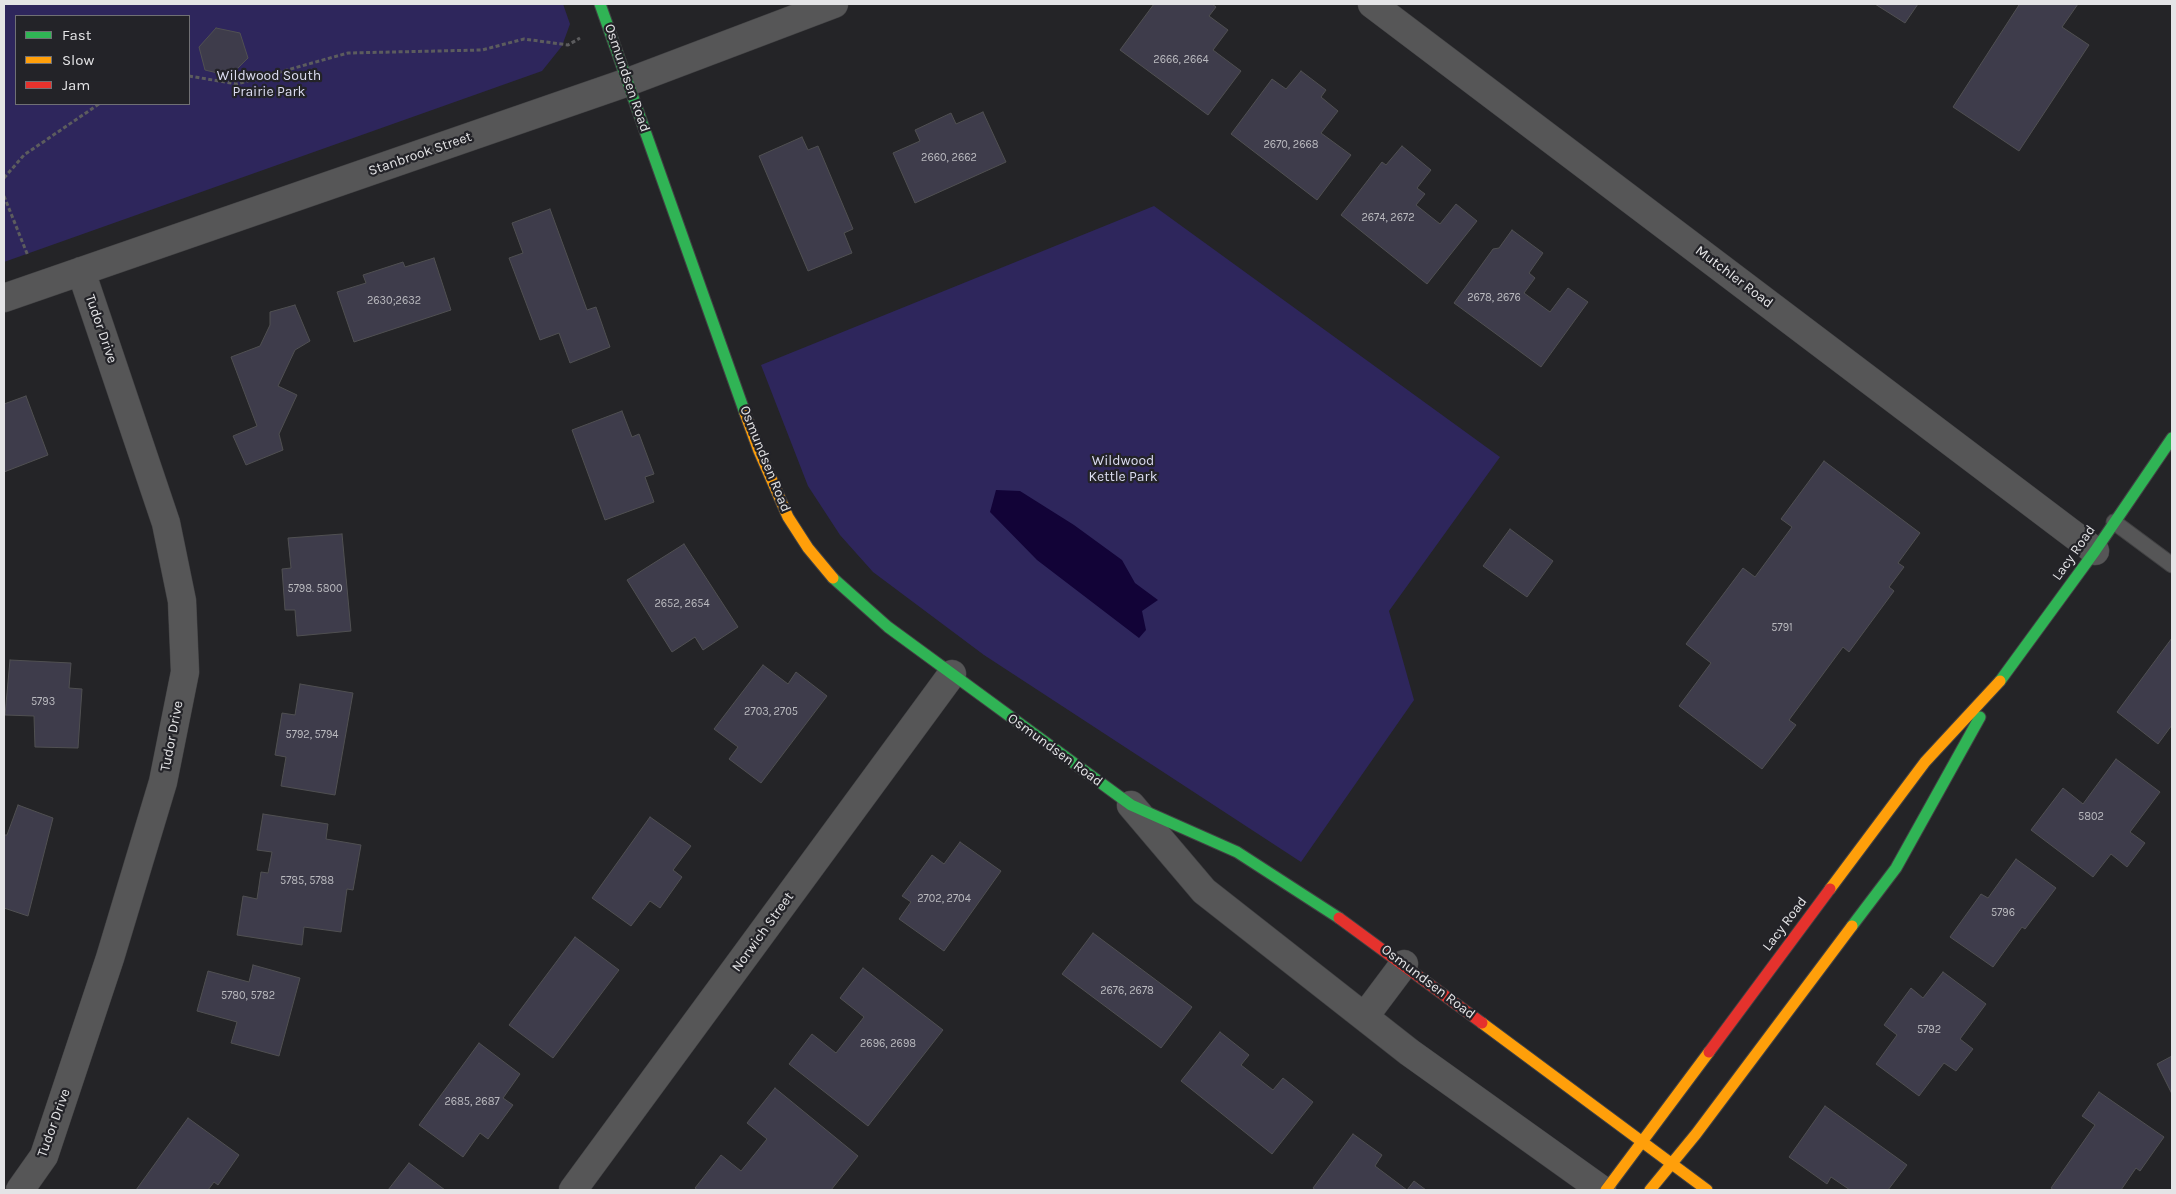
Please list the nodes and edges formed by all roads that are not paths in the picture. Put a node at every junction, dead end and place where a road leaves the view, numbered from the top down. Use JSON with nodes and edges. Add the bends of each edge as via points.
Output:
{"nodes":[{"id":1,"x":600,"y":4,"type":"edge"},
{"id":2,"x":834,"y":4,"type":"edge"},
{"id":3,"x":1372,"y":4,"type":"edge"},
{"id":4,"x":628,"y":82,"type":"junction"},
{"id":5,"x":81,"y":271,"type":"junction"},
{"id":6,"x":4,"y":298,"type":"edge"},
{"id":7,"x":2172,"y":438,"type":"edge"},
{"id":8,"x":2114,"y":522,"type":"junction"},
{"id":9,"x":2095,"y":551,"type":"junction"},
{"id":10,"x":2172,"y":565,"type":"edge"},
{"id":11,"x":952,"y":674,"type":"junction"},
{"id":12,"x":1998,"y":684,"type":"junction"},
{"id":13,"x":1131,"y":805,"type":"junction"},
{"id":14,"x":1404,"y":964,"type":"junction"},
{"id":15,"x":1365,"y":1016,"type":"junction"},
{"id":16,"x":1642,"y":1142,"type":"junction"},
{"id":17,"x":1671,"y":1164,"type":"junction"},
{"id":18,"x":20,"y":1190,"type":"edge"},
{"id":19,"x":573,"y":1190,"type":"edge"},
{"id":20,"x":1604,"y":1190,"type":"edge"},
{"id":21,"x":1650,"y":1190,"type":"edge"},
{"id":22,"x":1707,"y":1190,"type":"edge"}],
"edges":[{"from":1,"to":4,"type":"street","name":"Osmundsen Road"},
{"from":2,"to":4,"type":"street","name":"Stanbrook Street"},
{"from":3,"to":9,"type":"street","name":"Mutchler Road"},
{"from":4,"to":5,"type":"street","name":"Stanbrook Street"},
{"from":4,"to":11,"type":"street","name":"Osmundsen Road","via":[[759,451],[788,517],[832,577],[888,628]]},
{"from":5,"to":6,"type":"street","name":"Stanbrook Street"},
{"from":5,"to":18,"type":"street","name":"Tudor Drive","via":[[166,523],[182,601],[185,672],[163,782],[110,958],[44,1156]]},
{"from":7,"to":8,"type":"street","name":"Lacy Road"},
{"from":8,"to":9,"type":"street","name":"Lacy Road"},
{"from":8,"to":10,"type":"lane"},
{"from":9,"to":12,"type":"street","name":"Lacy Road"},
{"from":11,"to":13,"type":"street","name":"Osmundsen Road"},
{"from":11,"to":19,"type":"street","name":"Norwich Street"},
{"from":12,"to":16,"type":"street","name":"Lacy Road","via":[[1925,762]]},
{"from":12,"to":17,"type":"street","name":"Lacy Road","via":[[1896,868]]},
{"from":13,"to":14,"type":"street","name":"Osmundsen Road","via":[[1237,852],[1328,909]]},
{"from":13,"to":15,"type":"street","name":"Osmundsen Road","via":[[1204,891]]},
{"from":14,"to":15,"type":"street"},
{"from":14,"to":16,"type":"street","name":"Osmundsen Road"},
{"from":15,"to":20,"type":"street","name":"Osmundsen Road","via":[[1409,1052]]},
{"from":16,"to":17,"type":"street","name":"Osmundsen Road"},
{"from":16,"to":20,"type":"street","name":"Lacy Road"},
{"from":17,"to":21,"type":"street","name":"Lacy Road"},
{"from":17,"to":22,"type":"street","name":"Osmundsen Road"}]}
